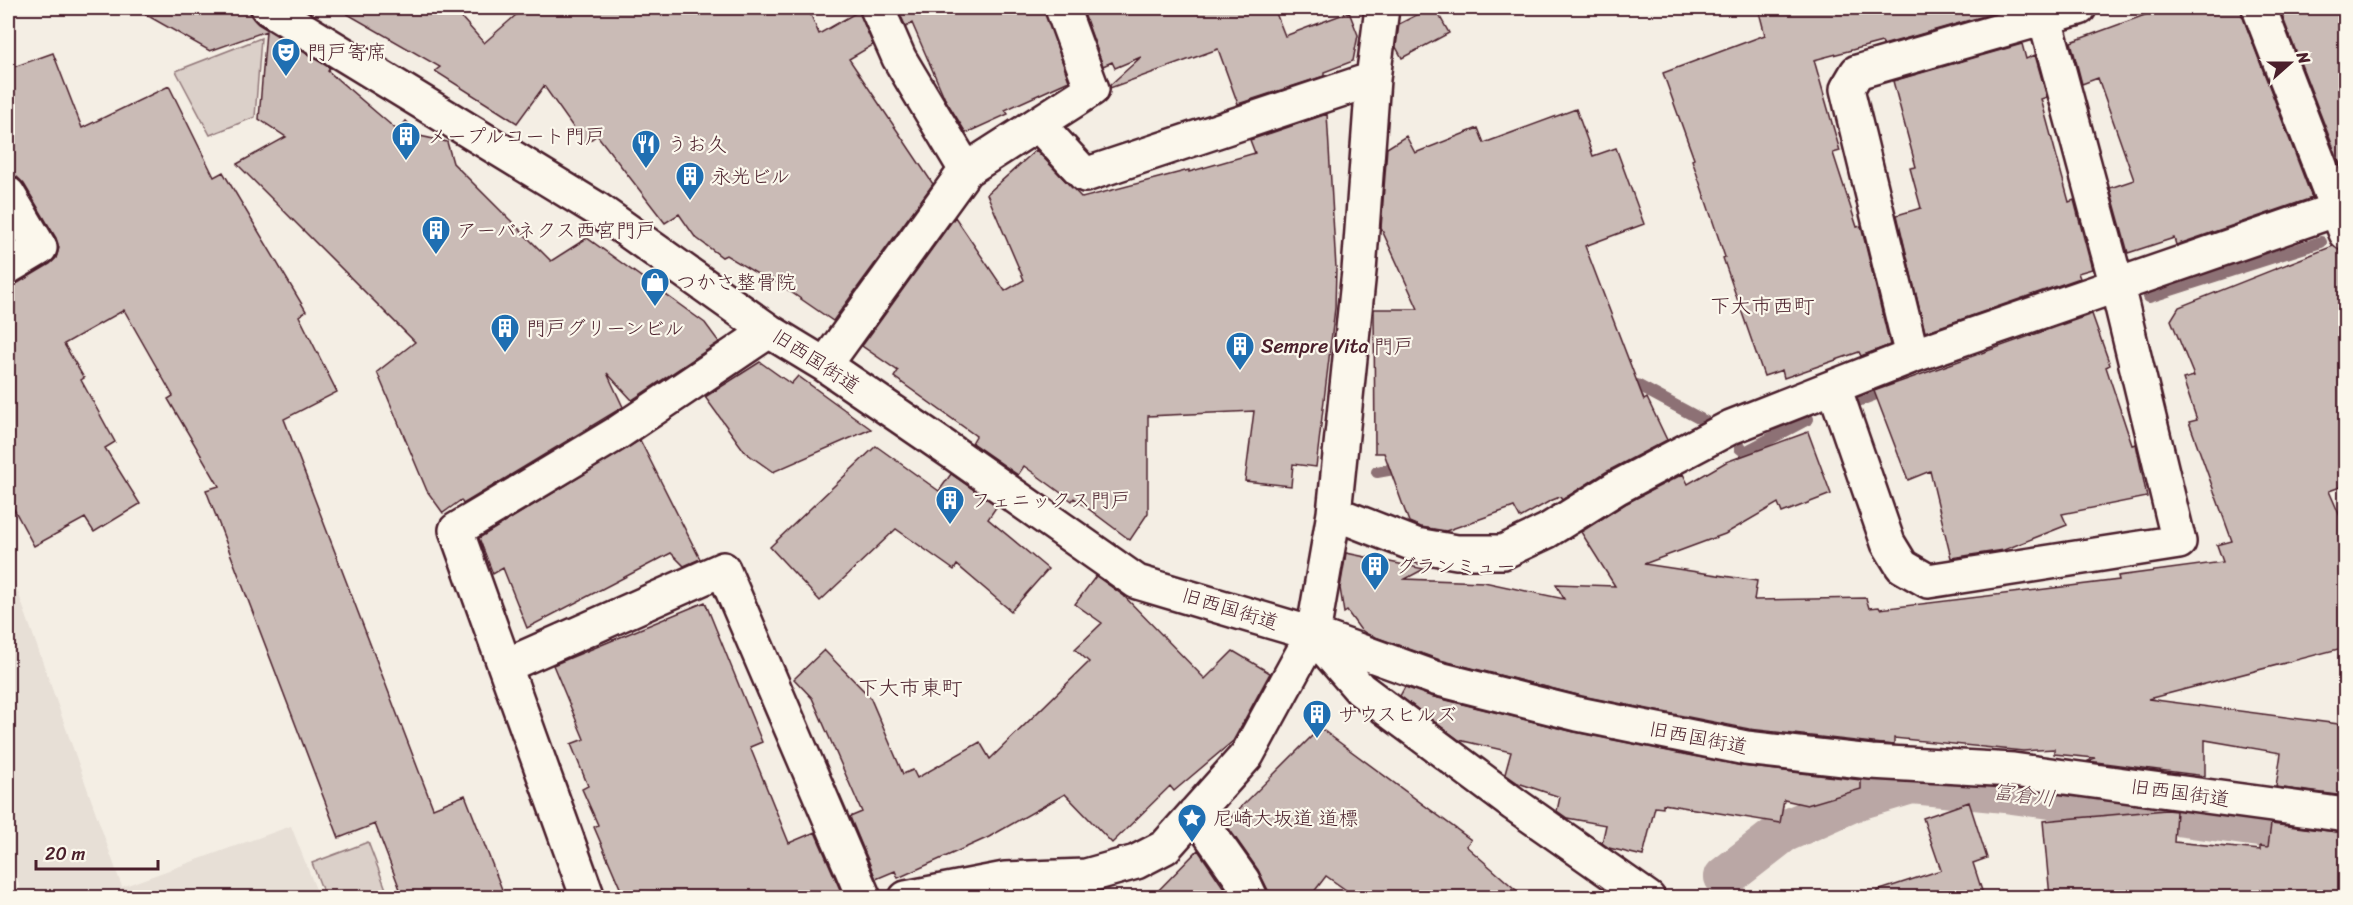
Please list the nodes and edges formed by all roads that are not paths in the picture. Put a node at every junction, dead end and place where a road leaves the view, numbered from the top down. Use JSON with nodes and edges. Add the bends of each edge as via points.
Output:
{"nodes":[{"id":1,"x":268,"y":8,"type":"edge"},
{"id":2,"x":877,"y":8,"type":"edge"},
{"id":3,"x":1062,"y":8,"type":"edge"},
{"id":4,"x":1382,"y":8,"type":"edge"},
{"id":5,"x":2079,"y":8,"type":"edge"},
{"id":6,"x":2259,"y":8,"type":"edge"},
{"id":7,"x":2043,"y":13,"type":"edge"},
{"id":8,"x":1373,"y":79,"type":"junction"},
{"id":9,"x":1038,"y":124,"type":"junction"},
{"id":10,"x":966,"y":170,"type":"junction"},
{"id":11,"x":8,"y":194,"type":"edge"},
{"id":12,"x":2341,"y":222,"type":"edge"},
{"id":13,"x":8,"y":267,"type":"edge"},
{"id":14,"x":2117,"y":286,"type":"junction"},
{"id":15,"x":769,"y":331,"type":"junction"},
{"id":16,"x":1912,"y":356,"type":"junction"},
{"id":17,"x":825,"y":365,"type":"junction"},
{"id":18,"x":1834,"y":387,"type":"junction"},
{"id":19,"x":1334,"y":513,"type":"junction"},
{"id":20,"x":1313,"y":634,"type":"junction"},
{"id":21,"x":505,"y":666,"type":"junction"},
{"id":22,"x":1195,"y":813,"type":"junction"},
{"id":23,"x":2346,"y":815,"type":"edge"},
{"id":24,"x":588,"y":897,"type":"edge"},
{"id":25,"x":864,"y":897,"type":"edge"},
{"id":26,"x":908,"y":897,"type":"edge"},
{"id":27,"x":1251,"y":897,"type":"edge"},
{"id":28,"x":1648,"y":897,"type":"edge"}],
"edges":[{"from":1,"to":15,"type":"street","name":"旧西国街道","via":[[597,209]]},
{"from":2,"to":10,"type":"street","via":[[898,58]]},
{"from":3,"to":9,"type":"street","via":[[1092,90]]},
{"from":4,"to":8,"type":"street"},
{"from":5,"to":7,"type":"street"},
{"from":6,"to":12,"type":"street"},
{"from":7,"to":14,"type":"street"},
{"from":7,"to":16,"type":"street","via":[[1857,72],[1848,89]]},
{"from":8,"to":9,"type":"street","via":[[1085,175]]},
{"from":8,"to":19,"type":"street","via":[[1359,271]]},
{"from":9,"to":10,"type":"street"},
{"from":10,"to":17,"type":"street"},
{"from":11,"to":13,"type":"street","via":[[40,248]]},
{"from":12,"to":14,"type":"street"},
{"from":14,"to":16,"type":"street"},
{"from":14,"to":18,"type":"street","via":[[2179,542],[1928,581],[1902,566],[1888,543]]},
{"from":15,"to":17,"type":"street","name":"旧西国街道"},
{"from":15,"to":21,"type":"street","via":[[616,434],[456,530]]},
{"from":16,"to":18,"type":"street"},
{"from":17,"to":20,"type":"street","name":"旧西国街道","via":[[1137,582]]},
{"from":18,"to":19,"type":"street","via":[[1731,427],[1503,552],[1456,552],[1416,546]]},
{"from":19,"to":20,"type":"street"},
{"from":20,"to":22,"type":"street","via":[[1247,755]]},
{"from":20,"to":23,"type":"street","name":"旧西国街道","via":[[1435,678],[1578,714],[1746,748],[1871,762],[2013,770]]},
{"from":20,"to":28,"type":"street","via":[[1360,689],[1514,804]]},
{"from":21,"to":24,"type":"street"},
{"from":21,"to":25,"type":"street","via":[[723,569]]},
{"from":22,"to":26,"type":"street","via":[[1164,847],[1136,862],[1086,876],[1005,879]]},
{"from":22,"to":27,"type":"street"}]}
